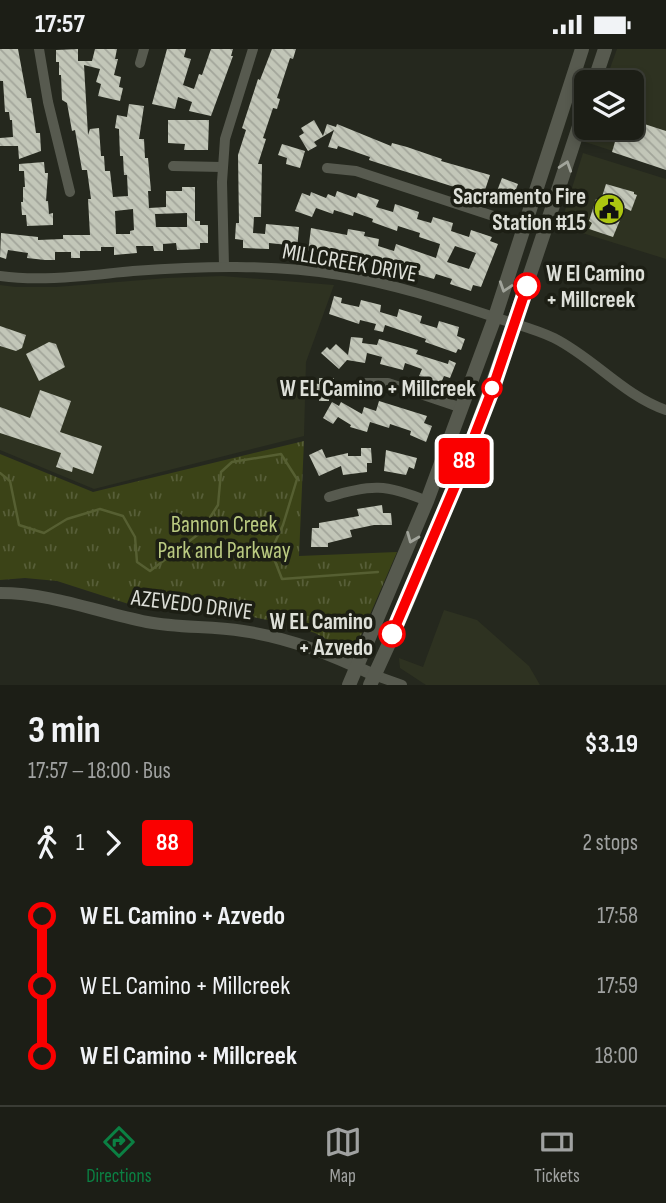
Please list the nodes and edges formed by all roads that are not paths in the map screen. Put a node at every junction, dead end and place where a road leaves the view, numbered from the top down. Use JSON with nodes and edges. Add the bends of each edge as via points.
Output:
{"nodes":[{"id":1,"x":38,"y":49,"type":"edge"},
{"id":2,"x":144,"y":49,"type":"edge"},
{"id":3,"x":253,"y":49,"type":"edge"},
{"id":4,"x":582,"y":49,"type":"edge"},
{"id":5,"x":605,"y":49,"type":"edge"},
{"id":6,"x":141,"y":63,"type":"dead end"},
{"id":7,"x":598,"y":70,"type":"edge"},
{"id":8,"x":574,"y":140,"type":"edge"},
{"id":9,"x":173,"y":166,"type":"dead end"},
{"id":10,"x":222,"y":167,"type":"junction"},
{"id":11,"x":327,"y":168,"type":"dead end"},
{"id":12,"x":70,"y":193,"type":"dead end"},
{"id":13,"x":524,"y":226,"type":"junction"},
{"id":14,"x":224,"y":266,"type":"junction"},
{"id":15,"x":0,"y":276,"type":"edge"},
{"id":16,"x":495,"y":317,"type":"junction"},
{"id":17,"x":514,"y":323,"type":"junction"},
{"id":18,"x":360,"y":383,"type":"dead end"},
{"id":19,"x":462,"y":408,"type":"junction"},
{"id":20,"x":666,"y":410,"type":"edge"},
{"id":21,"x":329,"y":497,"type":"dead end"},
{"id":22,"x":427,"y":501,"type":"junction"},
{"id":23,"x":0,"y":593,"type":"edge"},
{"id":24,"x":358,"y":667,"type":"junction"},
{"id":25,"x":377,"y":682,"type":"edge"},
{"id":26,"x":349,"y":685,"type":"edge"},
{"id":27,"x":402,"y":685,"type":"edge"}],
"edges":[{"from":1,"to":12,"type":"street"},
{"from":2,"to":6,"type":"street"},
{"from":3,"to":10,"type":"street","via":[[230,118]]},
{"from":4,"to":13,"type":"main road"},
{"from":5,"to":7,"type":"main road"},
{"from":17,"to":8,"type":"main road","one_way":true},
{"from":9,"to":10,"type":"street"},
{"from":10,"to":14,"type":"street"},
{"from":11,"to":13,"type":"street","via":[[356,171]]},
{"from":13,"to":16,"type":"main road","one_way":true},
{"from":14,"to":15,"type":"street","name":"MILLCREEK DRIVE","via":[[37,278]]},
{"from":14,"to":16,"type":"street","name":"MILLCREEK DRIVE","via":[[302,270],[374,282]]},
{"from":16,"to":17,"type":"street","name":"MILLCREEK DRIVE"},
{"from":16,"to":19,"type":"main road"},
{"from":17,"to":20,"type":"street","name":"MILLCREEK DRIVE","via":[[556,339],[629,391]]},
{"from":17,"to":25,"type":"main road"},
{"from":18,"to":19,"type":"street","via":[[388,383]]},
{"from":19,"to":22,"type":"main road"},
{"from":21,"to":22,"type":"street","via":[[381,487]]},
{"from":22,"to":24,"type":"main road","one_way":true},
{"from":23,"to":24,"type":"street","name":"AZEVEDO DRIVE","via":[[47,597],[150,623],[279,637]]},
{"from":24,"to":25,"type":"street","name":"AZEVEDO DRIVE"},
{"from":24,"to":26,"type":"main road"},
{"from":25,"to":27,"type":"street"}]}
